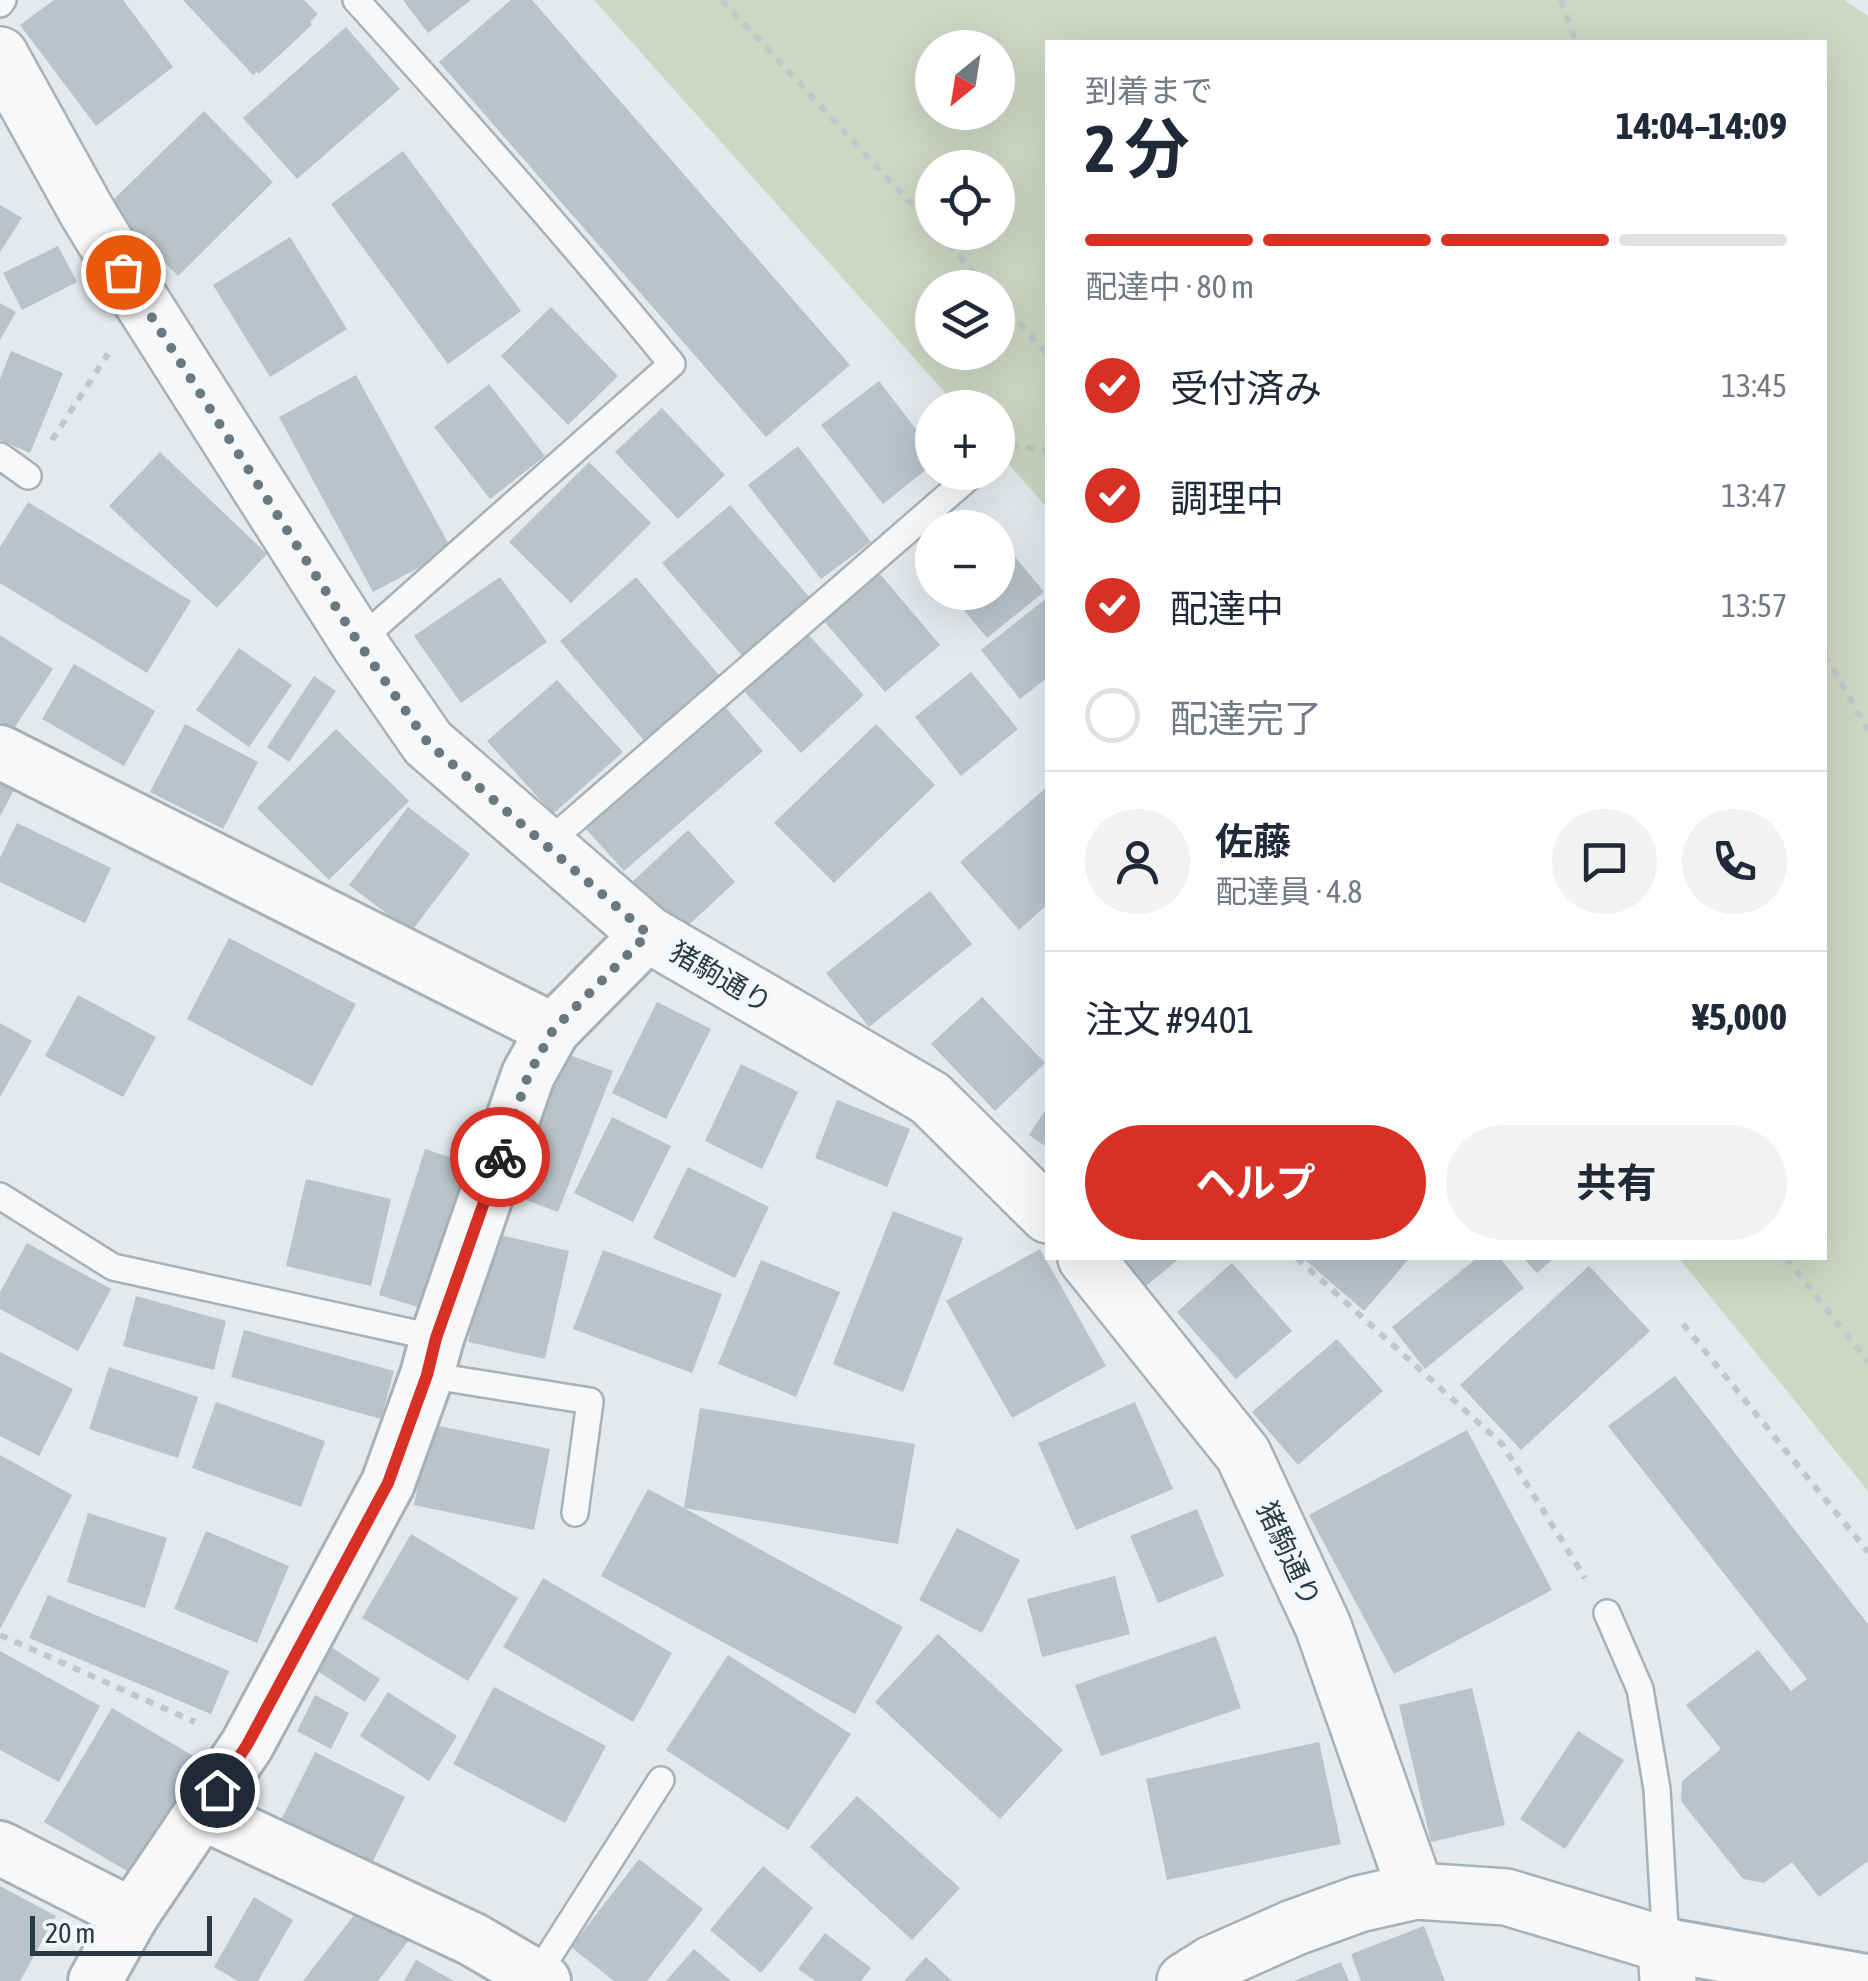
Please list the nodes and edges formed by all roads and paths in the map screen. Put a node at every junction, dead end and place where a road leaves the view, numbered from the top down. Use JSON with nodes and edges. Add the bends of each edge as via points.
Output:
{"nodes":[{"id":1,"x":356,"y":0,"type":"edge"},
{"id":2,"x":722,"y":0,"type":"edge"},
{"id":3,"x":1562,"y":0,"type":"edge"},
{"id":4,"x":1575,"y":40,"type":"edge"},
{"id":5,"x":0,"y":55,"type":"edge"},
{"id":6,"x":915,"y":208,"type":"edge"},
{"id":7,"x":954,"y":250,"type":"edge"},
{"id":8,"x":972,"y":270,"type":"edge"},
{"id":9,"x":142,"y":302,"type":"junction"},
{"id":10,"x":1015,"y":318,"type":"edge"},
{"id":11,"x":1045,"y":351,"type":"edge"},
{"id":12,"x":1015,"y":447,"type":"edge"},
{"id":13,"x":1045,"y":451,"type":"edge"},
{"id":14,"x":0,"y":456,"type":"edge"},
{"id":15,"x":28,"y":476,"type":"joint"},
{"id":16,"x":954,"y":490,"type":"edge"},
{"id":17,"x":358,"y":642,"type":"junction"},
{"id":18,"x":1827,"y":658,"type":"edge"},
{"id":19,"x":1868,"y":730,"type":"edge"},
{"id":20,"x":0,"y":752,"type":"edge"},
{"id":21,"x":544,"y":846,"type":"junction"},
{"id":22,"x":648,"y":934,"type":"junction"},
{"id":23,"x":553,"y":1030,"type":"junction"},
{"id":24,"x":0,"y":1196,"type":"edge"},
{"id":25,"x":1045,"y":1212,"type":"edge"},
{"id":26,"x":1088,"y":1260,"type":"edge"},
{"id":27,"x":1300,"y":1260,"type":"edge"},
{"id":28,"x":1788,"y":1260,"type":"edge"},
{"id":29,"x":1683,"y":1324,"type":"dead end"},
{"id":30,"x":432,"y":1356,"type":"junction"},
{"id":31,"x":1868,"y":1362,"type":"edge"},
{"id":32,"x":575,"y":1513,"type":"dead end"},
{"id":33,"x":1868,"y":1552,"type":"edge"},
{"id":34,"x":1607,"y":1614,"type":"joint"},
{"id":35,"x":0,"y":1635,"type":"edge"},
{"id":36,"x":247,"y":1745,"type":"junction"},
{"id":37,"x":662,"y":1780,"type":"dead end"},
{"id":38,"x":202,"y":1812,"type":"junction"},
{"id":39,"x":0,"y":1848,"type":"edge"},
{"id":40,"x":1416,"y":1891,"type":"junction"},
{"id":41,"x":132,"y":1915,"type":"junction"},
{"id":42,"x":1667,"y":1963,"type":"edge"},
{"id":43,"x":538,"y":1979,"type":"edge"},
{"id":44,"x":95,"y":1981,"type":"edge"},
{"id":45,"x":1184,"y":1981,"type":"edge"},
{"id":46,"x":1866,"y":1981,"type":"edge"}],
"edges":[{"from":1,"to":17,"type":"lane","via":[[672,364]]},
{"from":2,"to":6,"type":"path"},
{"from":3,"to":4,"type":"path"},
{"from":5,"to":9,"type":"street","name":"猪駒通り"},
{"from":7,"to":8,"type":"path"},
{"from":9,"to":15,"type":"path"},
{"from":9,"to":17,"type":"street","name":"猪駒通り"},
{"from":10,"to":11,"type":"path"},
{"from":12,"to":13,"type":"path"},
{"from":14,"to":15,"type":"lane"},
{"from":16,"to":21,"type":"lane"},
{"from":17,"to":21,"type":"street","name":"猪駒通り","via":[[428,743]]},
{"from":18,"to":19,"type":"path"},
{"from":20,"to":23,"type":"street"},
{"from":21,"to":22,"type":"street","name":"猪駒通り"},
{"from":22,"to":23,"type":"street"},
{"from":22,"to":25,"type":"street","name":"猪駒通り","via":[[930,1098]]},
{"from":23,"to":30,"type":"street","via":[[528,1076]]},
{"from":24,"to":30,"type":"lane","via":[[113,1267]]},
{"from":26,"to":40,"type":"street","name":"猪駒通り","via":[[1242,1454],[1323,1626]]},
{"from":27,"to":34,"type":"path","via":[[1502,1444]]},
{"from":28,"to":31,"type":"path"},
{"from":29,"to":33,"type":"path"},
{"from":30,"to":32,"type":"lane","via":[[590,1402]]},
{"from":30,"to":36,"type":"street","via":[[388,1483]]},
{"from":34,"to":42,"type":"lane","via":[[1640,1690],[1657,1789]]},
{"from":35,"to":36,"type":"path"},
{"from":36,"to":38,"type":"street"},
{"from":37,"to":43,"type":"lane"},
{"from":38,"to":41,"type":"street"},
{"from":38,"to":43,"type":"street","via":[[472,1939]]},
{"from":39,"to":41,"type":"street"},
{"from":40,"to":42,"type":"street","via":[[1506,1897]]},
{"from":40,"to":45,"type":"street","via":[[1292,1928]]},
{"from":41,"to":44,"type":"street"},
{"from":42,"to":46,"type":"street"}]}
